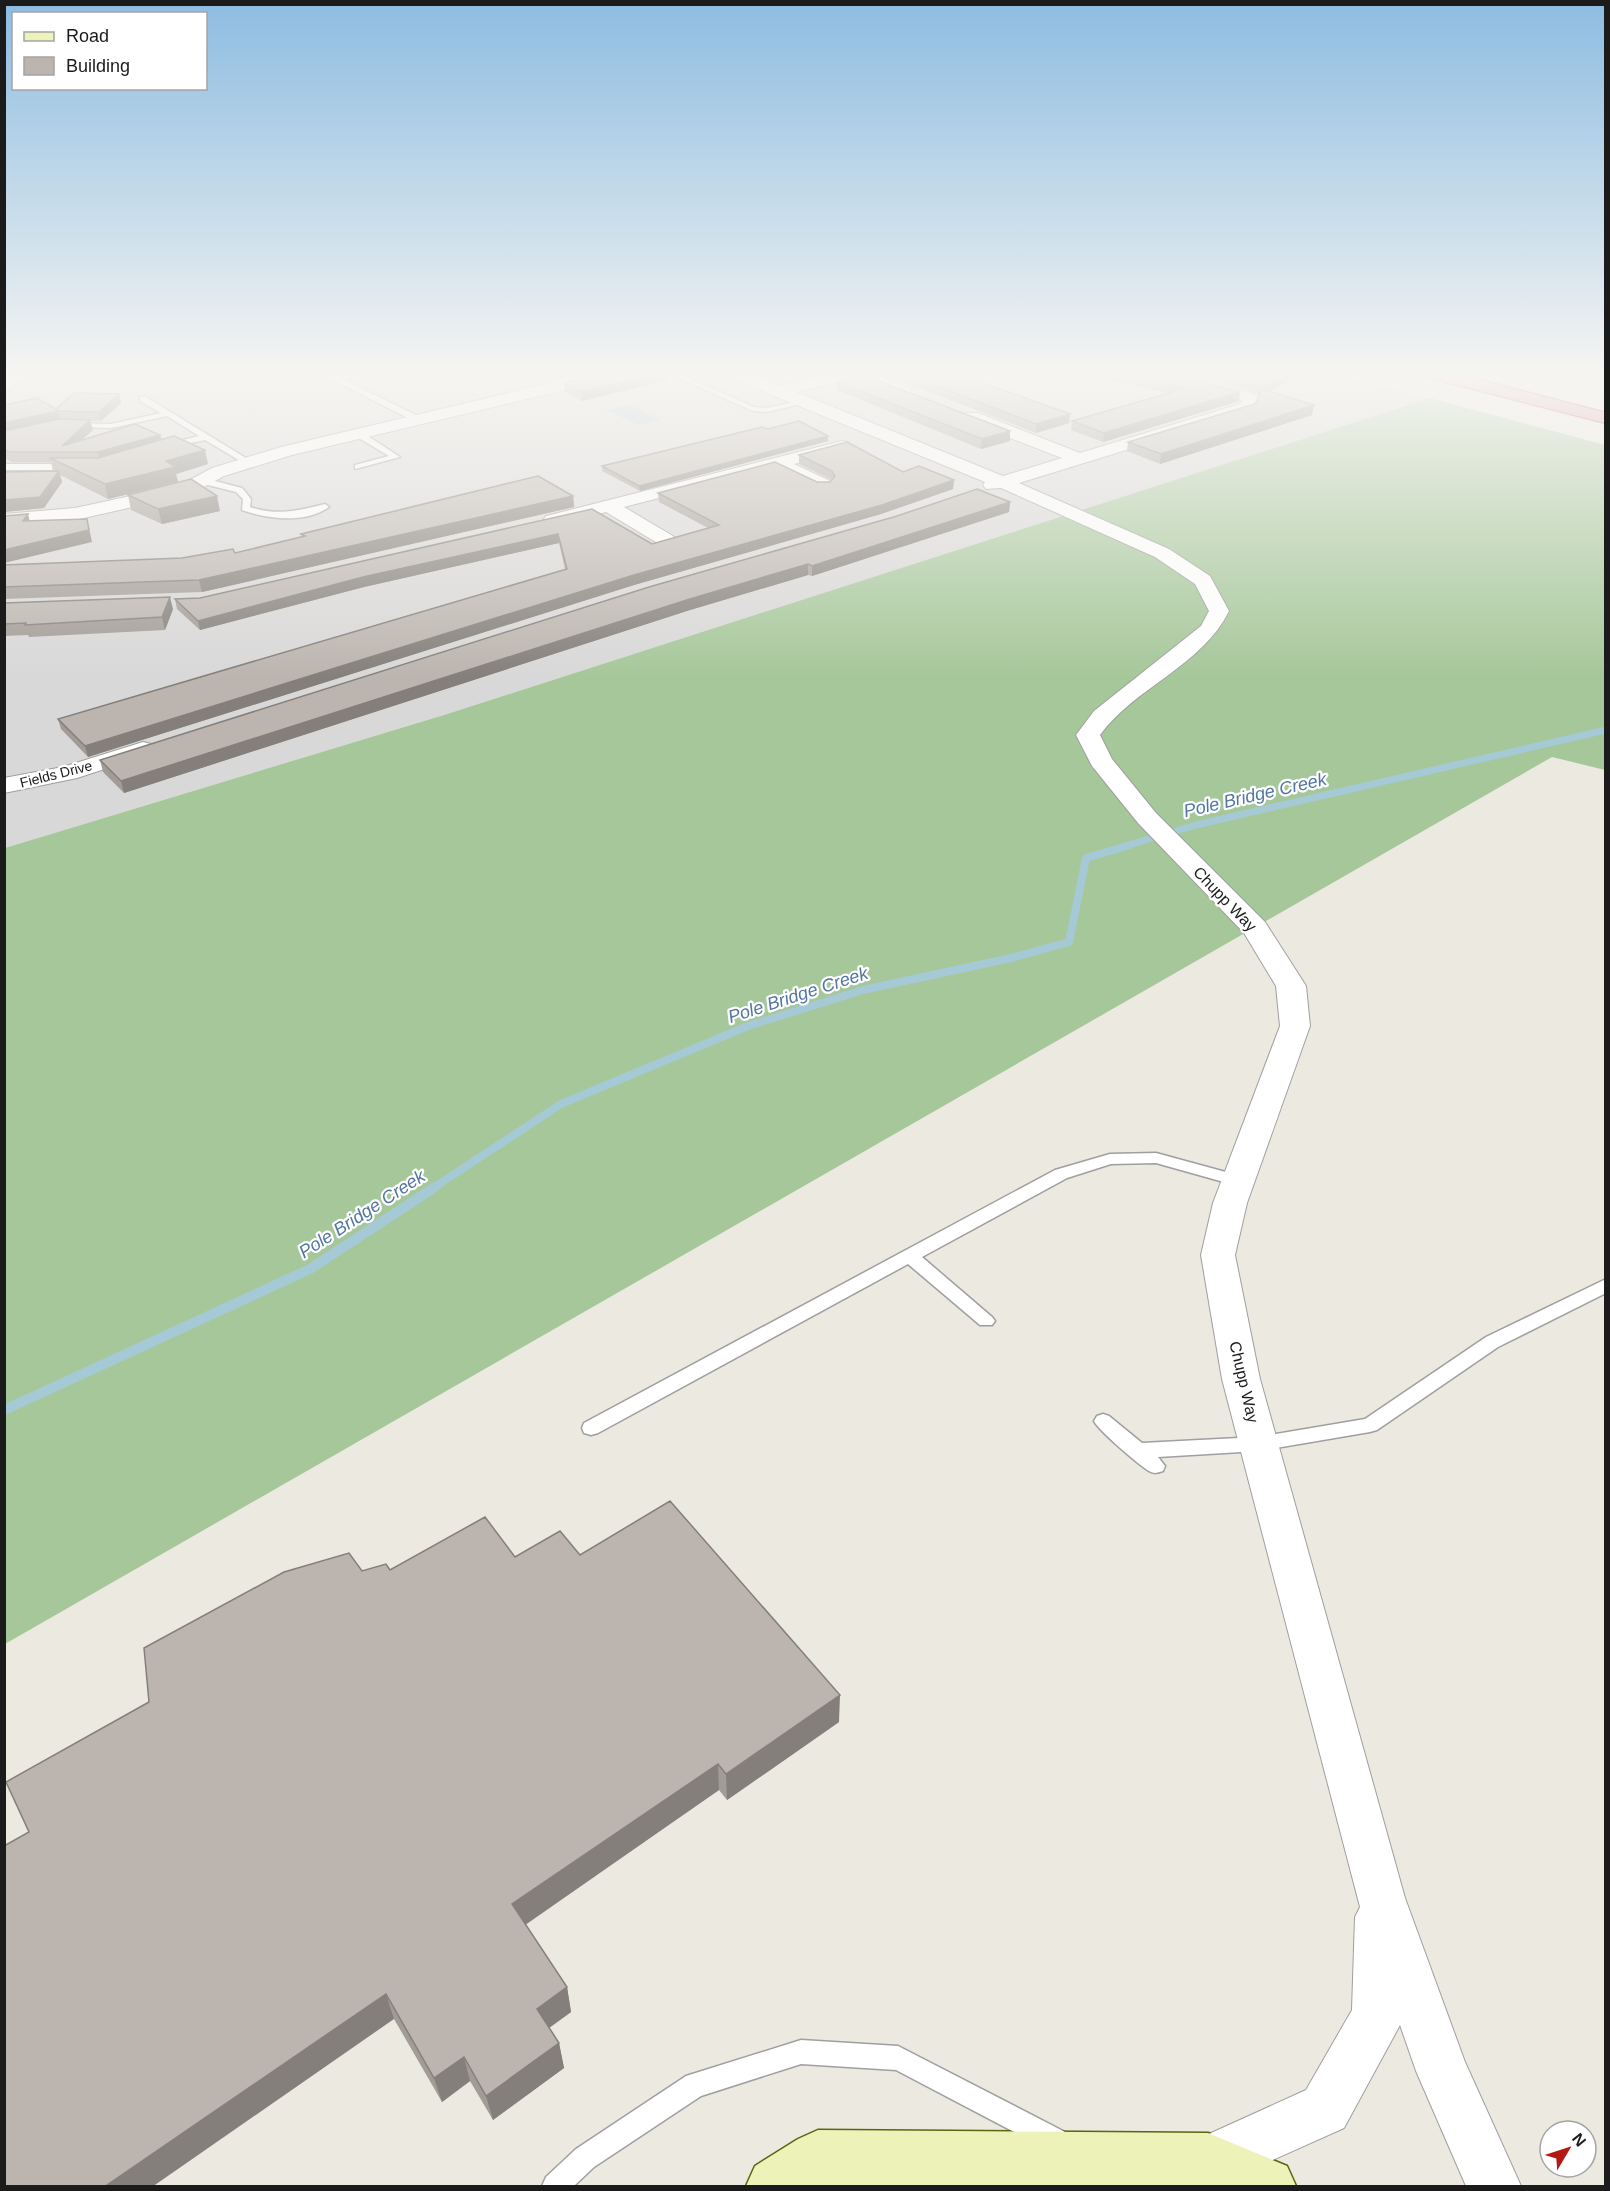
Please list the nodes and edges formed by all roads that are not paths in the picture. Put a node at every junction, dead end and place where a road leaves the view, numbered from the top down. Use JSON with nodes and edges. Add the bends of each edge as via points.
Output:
{"nodes":[{"id":1,"x":214,"y":474,"type":"edge"},
{"id":2,"x":735,"y":474,"type":"edge"},
{"id":3,"x":802,"y":474,"type":"edge"},
{"id":4,"x":981,"y":474,"type":"edge"},
{"id":5,"x":1026,"y":474,"type":"edge"},
{"id":6,"x":203,"y":481,"type":"junction"},
{"id":7,"x":1000,"y":482,"type":"junction"},
{"id":8,"x":824,"y":485,"type":"edge"},
{"id":9,"x":967,"y":494,"type":"edge"},
{"id":10,"x":325,"y":507,"type":"dead end"},
{"id":11,"x":610,"y":507,"type":"junction"},
{"id":12,"x":4,"y":520,"type":"edge"},
{"id":13,"x":529,"y":525,"type":"edge"},
{"id":14,"x":666,"y":540,"type":"edge"},
{"id":15,"x":158,"y":744,"type":"edge"},
{"id":16,"x":4,"y":786,"type":"edge"},
{"id":17,"x":1238,"y":1181,"type":"junction"},
{"id":18,"x":910,"y":1256,"type":"junction"},
{"id":19,"x":1605,"y":1285,"type":"edge"},
{"id":20,"x":986,"y":1321,"type":"dead end"},
{"id":21,"x":1103,"y":1421,"type":"dead end"},
{"id":22,"x":591,"y":1428,"type":"dead end"},
{"id":23,"x":1258,"y":1444,"type":"junction"},
{"id":24,"x":1138,"y":1451,"type":"junction"},
{"id":25,"x":1156,"y":1466,"type":"dead end"},
{"id":26,"x":1381,"y":1898,"type":"junction"},
{"id":27,"x":1093,"y":2161,"type":"junction"},
{"id":28,"x":1208,"y":2162,"type":"junction"},
{"id":29,"x":555,"y":2187,"type":"edge"},
{"id":30,"x":775,"y":2187,"type":"edge"},
{"id":31,"x":1267,"y":2187,"type":"edge"},
{"id":32,"x":1494,"y":2187,"type":"edge"}],
"edges":[{"from":1,"to":6,"type":"street"},
{"from":2,"to":11,"type":"street"},
{"from":3,"to":8,"type":"street"},
{"from":4,"to":7,"type":"street","name":"Chupp Way"},
{"from":5,"to":7,"type":"street"},
{"from":6,"to":10,"type":"lane","via":[[239,490],[247,499],[245,508],[269,518]]},
{"from":6,"to":12,"type":"street","via":[[168,494],[75,514]]},
{"from":7,"to":9,"type":"street"},
{"from":7,"to":17,"type":"street","name":"Chupp Way","via":[[1162,554],[1203,580],[1219,611],[1210,629],[1102,716],[1088,735],[1101,761],[1146,818],[1255,928],[1291,986],[1295,1026]]},
{"from":11,"to":13,"type":"street"},
{"from":11,"to":14,"type":"street"},
{"from":15,"to":16,"type":"street","name":"Fields Drive","via":[[68,773]]},
{"from":17,"to":18,"type":"lane","via":[[1156,1158],[1110,1159],[1061,1174]]},
{"from":17,"to":23,"type":"street","name":"Chupp Way","via":[[1218,1255],[1241,1379]]},
{"from":18,"to":20,"type":"lane"},
{"from":18,"to":22,"type":"lane"},
{"from":19,"to":23,"type":"lane","via":[[1491,1341],[1370,1425]]},
{"from":21,"to":24,"type":"lane"},
{"from":23,"to":24,"type":"lane"},
{"from":23,"to":26,"type":"street","name":"Chupp Way"},
{"from":24,"to":25,"type":"lane"},
{"from":26,"to":28,"type":"street","via":[[1378,2015],[1325,2109]]},
{"from":26,"to":32,"type":"street","via":[[1442,2071]]},
{"from":27,"to":28,"type":"street"},
{"from":27,"to":29,"type":"lane","via":[[898,2058],[801,2052],[695,2085],[585,2158]]},
{"from":27,"to":30,"type":"street","via":[[818,2158]]},
{"from":28,"to":31,"type":"street"}]}
